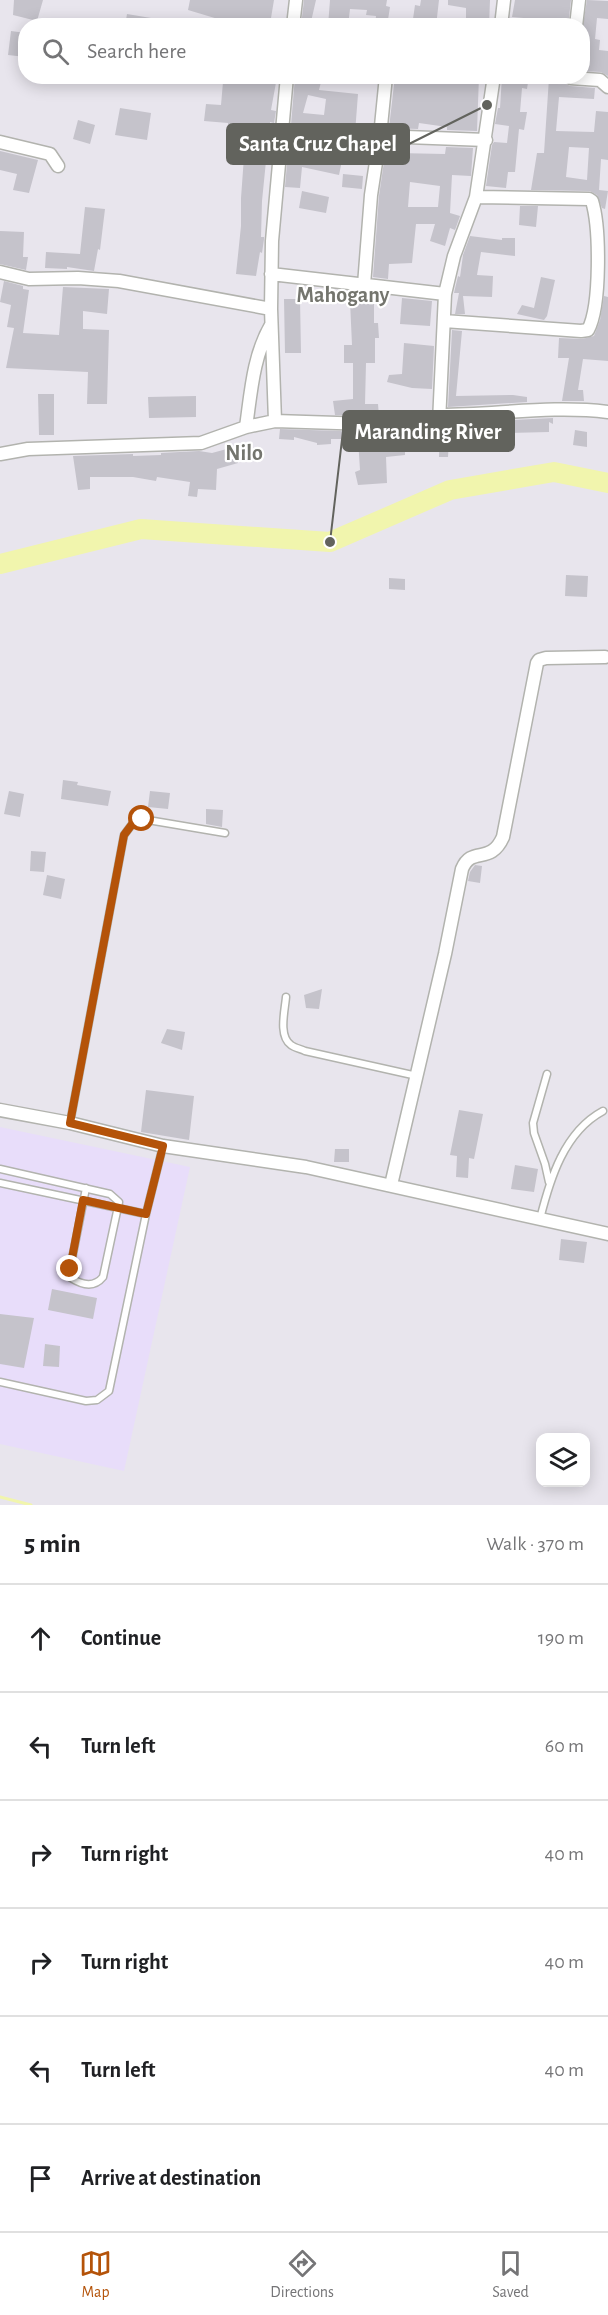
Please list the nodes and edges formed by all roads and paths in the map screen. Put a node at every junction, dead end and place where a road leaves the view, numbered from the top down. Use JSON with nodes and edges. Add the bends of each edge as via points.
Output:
{"nodes":[{"id":1,"x":297,"y":0,"type":"edge"},
{"id":2,"x":504,"y":0,"type":"edge"},
{"id":3,"x":579,"y":0,"type":"edge"},
{"id":4,"x":294,"y":18,"type":"edge"},
{"id":5,"x":502,"y":18,"type":"edge"},
{"id":6,"x":577,"y":18,"type":"edge"},
{"id":7,"x":590,"y":79,"type":"edge"},
{"id":8,"x":286,"y":84,"type":"edge"},
{"id":9,"x":385,"y":84,"type":"edge"},
{"id":10,"x":493,"y":84,"type":"edge"},
{"id":11,"x":608,"y":87,"type":"edge"},
{"id":12,"x":280,"y":131,"type":"junction"},
{"id":13,"x":380,"y":136,"type":"junction"},
{"id":14,"x":486,"y":140,"type":"junction"},
{"id":15,"x":0,"y":142,"type":"edge"},
{"id":16,"x":58,"y":166,"type":"dead end"},
{"id":17,"x":476,"y":197,"type":"junction"},
{"id":18,"x":0,"y":272,"type":"edge"},
{"id":19,"x":271,"y":274,"type":"junction"},
{"id":20,"x":364,"y":285,"type":"junction"},
{"id":21,"x":445,"y":294,"type":"junction"},
{"id":22,"x":271,"y":309,"type":"junction"},
{"id":23,"x":444,"y":321,"type":"junction"},
{"id":24,"x":272,"y":324,"type":"junction"},
{"id":25,"x":608,"y":412,"type":"edge"},
{"id":26,"x":440,"y":415,"type":"junction"},
{"id":27,"x":275,"y":421,"type":"junction"},
{"id":28,"x":246,"y":427,"type":"junction"},
{"id":29,"x":0,"y":454,"type":"edge"},
{"id":30,"x":605,"y":657,"type":"dead end"},
{"id":31,"x":225,"y":833,"type":"dead end"},
{"id":32,"x":286,"y":997,"type":"dead end"},
{"id":33,"x":547,"y":1074,"type":"dead end"},
{"id":34,"x":417,"y":1076,"type":"junction"},
{"id":35,"x":0,"y":1110,"type":"edge"},
{"id":36,"x":603,"y":1111,"type":"dead end"},
{"id":37,"x":70,"y":1123,"type":"junction"},
{"id":38,"x":163,"y":1146,"type":"junction"},
{"id":39,"x":0,"y":1169,"type":"edge"},
{"id":40,"x":0,"y":1183,"type":"edge"},
{"id":41,"x":549,"y":1183,"type":"junction"},
{"id":42,"x":391,"y":1185,"type":"junction"},
{"id":43,"x":86,"y":1188,"type":"junction"},
{"id":44,"x":83,"y":1200,"type":"junction"},
{"id":45,"x":118,"y":1208,"type":"junction"},
{"id":46,"x":146,"y":1214,"type":"junction"},
{"id":47,"x":540,"y":1219,"type":"junction"},
{"id":48,"x":608,"y":1234,"type":"edge"},
{"id":49,"x":0,"y":1382,"type":"edge"}],
"edges":[{"from":1,"to":4,"type":"street"},
{"from":2,"to":5,"type":"street"},
{"from":3,"to":6,"type":"street"},
{"from":7,"to":11,"type":"street","via":[[600,80]]},
{"from":8,"to":12,"type":"street"},
{"from":9,"to":13,"type":"street"},
{"from":10,"to":14,"type":"street"},
{"from":12,"to":13,"type":"street","via":[[334,142]]},
{"from":12,"to":19,"type":"street"},
{"from":13,"to":14,"type":"street"},
{"from":13,"to":20,"type":"street"},
{"from":14,"to":17,"type":"street"},
{"from":15,"to":16,"type":"street","via":[[50,154]]},
{"from":17,"to":21,"type":"street"},
{"from":17,"to":23,"type":"street","via":[[592,201],[597,265],[592,323],[588,330],[581,331]]},
{"from":18,"to":22,"type":"street","via":[[29,279],[119,281]]},
{"from":19,"to":20,"type":"street"},
{"from":19,"to":22,"type":"street"},
{"from":20,"to":21,"type":"street"},
{"from":21,"to":23,"type":"street"},
{"from":22,"to":24,"type":"street"},
{"from":23,"to":26,"type":"street"},
{"from":24,"to":27,"type":"street"},
{"from":24,"to":28,"type":"street","via":[[257,356]]},
{"from":25,"to":26,"type":"street","via":[[546,409]]},
{"from":26,"to":27,"type":"street","via":[[439,422],[430,426]]},
{"from":27,"to":28,"type":"street"},
{"from":28,"to":29,"type":"street","via":[[201,443],[28,449]]},
{"from":30,"to":34,"type":"street","via":[[546,658],[537,663],[503,837],[498,849],[470,858],[462,869]]},
{"from":31,"to":37,"type":"lane","via":[[142,819],[124,835]]},
{"from":32,"to":34,"type":"lane","via":[[284,1032],[291,1045]]},
{"from":33,"to":41,"type":"lane","via":[[533,1123]]},
{"from":34,"to":42,"type":"street"},
{"from":35,"to":37,"type":"street"},
{"from":36,"to":41,"type":"lane","via":[[579,1129]]},
{"from":37,"to":38,"type":"street"},
{"from":38,"to":42,"type":"street","via":[[306,1167]]},
{"from":38,"to":46,"type":"lane"},
{"from":39,"to":43,"type":"lane"},
{"from":40,"to":44,"type":"lane"},
{"from":41,"to":47,"type":"lane"},
{"from":42,"to":47,"type":"street"},
{"from":43,"to":44,"type":"lane"},
{"from":43,"to":45,"type":"lane","via":[[110,1194],[119,1202]]},
{"from":44,"to":45,"type":"lane"},
{"from":44,"to":45,"type":"lane","via":[[70,1269],[71,1278],[91,1285],[103,1277]]},
{"from":45,"to":46,"type":"lane"},
{"from":46,"to":49,"type":"lane","via":[[109,1391],[97,1400],[86,1401]]},
{"from":47,"to":48,"type":"street"}]}
